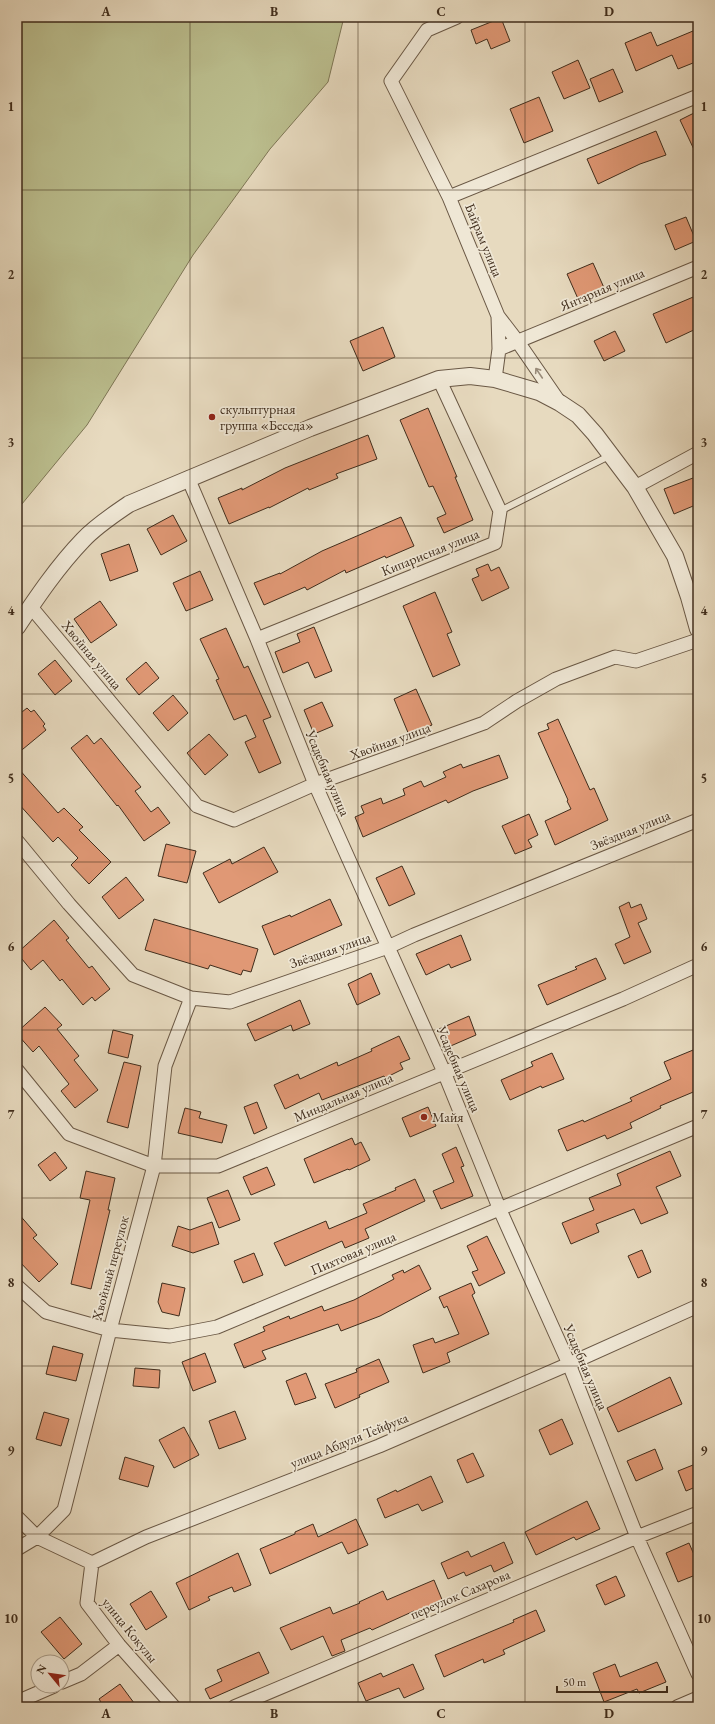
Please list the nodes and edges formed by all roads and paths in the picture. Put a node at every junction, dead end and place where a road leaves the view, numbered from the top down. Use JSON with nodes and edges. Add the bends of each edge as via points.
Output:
{"nodes":[{"id":1,"x":457,"y":17,"type":"edge"},
{"id":2,"x":698,"y":96,"type":"edge"},
{"id":3,"x":449,"y":197,"type":"junction"},
{"id":4,"x":698,"y":266,"type":"edge"},
{"id":5,"x":498,"y":316,"type":"junction"},
{"id":6,"x":518,"y":342,"type":"junction"},
{"id":7,"x":498,"y":349,"type":"junction"},
{"id":8,"x":439,"y":379,"type":"junction"},
{"id":9,"x":495,"y":379,"type":"junction"},
{"id":10,"x":560,"y":403,"type":"junction"},
{"id":11,"x":698,"y":453,"type":"edge"},
{"id":12,"x":611,"y":456,"type":"junction"},
{"id":13,"x":188,"y":478,"type":"junction"},
{"id":14,"x":635,"y":487,"type":"junction"},
{"id":15,"x":500,"y":511,"type":"junction"},
{"id":16,"x":31,"y":607,"type":"junction"},
{"id":17,"x":17,"y":627,"type":"edge"},
{"id":18,"x":698,"y":629,"type":"edge"},
{"id":19,"x":257,"y":639,"type":"junction"},
{"id":20,"x":698,"y":640,"type":"edge"},
{"id":21,"x":315,"y":784,"type":"junction"},
{"id":22,"x":698,"y":820,"type":"edge"},
{"id":23,"x":17,"y":841,"type":"edge"},
{"id":24,"x":388,"y":947,"type":"junction"},
{"id":25,"x":698,"y":965,"type":"edge"},
{"id":26,"x":191,"y":998,"type":"junction"},
{"id":27,"x":17,"y":1070,"type":"edge"},
{"id":28,"x":444,"y":1072,"type":"junction"},
{"id":29,"x":698,"y":1126,"type":"edge"},
{"id":30,"x":154,"y":1166,"type":"junction"},
{"id":31,"x":500,"y":1210,"type":"junction"},
{"id":32,"x":17,"y":1286,"type":"edge"},
{"id":33,"x":698,"y":1306,"type":"edge"},
{"id":34,"x":110,"y":1330,"type":"junction"},
{"id":35,"x":569,"y":1364,"type":"junction"},
{"id":36,"x":698,"y":1513,"type":"edge"},
{"id":37,"x":17,"y":1517,"type":"edge"},
{"id":38,"x":637,"y":1536,"type":"junction"},
{"id":39,"x":38,"y":1537,"type":"junction"},
{"id":40,"x":17,"y":1549,"type":"edge"},
{"id":41,"x":92,"y":1563,"type":"junction"},
{"id":42,"x":119,"y":1645,"type":"junction"},
{"id":43,"x":698,"y":1674,"type":"edge"},
{"id":44,"x":70,"y":1679,"type":"edge"},
{"id":45,"x":36,"y":1694,"type":"edge"},
{"id":46,"x":698,"y":1698,"type":"edge"},
{"id":47,"x":17,"y":1702,"type":"edge"},
{"id":48,"x":174,"y":1707,"type":"edge"},
{"id":49,"x":234,"y":1707,"type":"edge"},
{"id":50,"x":677,"y":1707,"type":"edge"}],
"edges":[{"from":1,"to":3,"type":"street","name":"Байрам улица","via":[[427,30],[391,82]]},
{"from":2,"to":3,"type":"street"},
{"from":3,"to":5,"type":"street","name":"Байрам улица"},
{"from":4,"to":6,"type":"street","name":"Янтарная улица"},
{"from":5,"to":6,"type":"street","name":"Байрам улица"},
{"from":5,"to":7,"type":"street"},
{"from":6,"to":7,"type":"street","name":"Янтарная улица"},
{"from":10,"to":6,"type":"street","name":"Байрам улица","one_way":true},
{"from":7,"to":9,"type":"street"},
{"from":8,"to":9,"type":"street","via":[[470,376]]},
{"from":8,"to":13,"type":"street"},
{"from":8,"to":15,"type":"street"},
{"from":9,"to":10,"type":"street","via":[[538,392]]},
{"from":10,"to":12,"type":"street","via":[[578,416]]},
{"from":11,"to":14,"type":"street"},
{"from":12,"to":14,"type":"street"},
{"from":12,"to":15,"type":"lane"},
{"from":13,"to":16,"type":"street","via":[[129,504],[105,520],[83,540]]},
{"from":13,"to":19,"type":"street","name":"Усадебная улица"},
{"from":14,"to":18,"type":"street","via":[[675,556]]},
{"from":15,"to":19,"type":"street","name":"Кипарисная улица","via":[[495,543]]},
{"from":16,"to":17,"type":"street"},
{"from":16,"to":21,"type":"street","name":"Хвойная улица","via":[[197,806],[234,820]]},
{"from":19,"to":21,"type":"street","name":"Усадебная улица"},
{"from":20,"to":21,"type":"street","name":"Хвойная улица","via":[[636,661],[615,657],[556,679],[484,723]]},
{"from":21,"to":24,"type":"street","name":"Усадебная улица"},
{"from":22,"to":24,"type":"street","name":"Звёздная улица"},
{"from":23,"to":26,"type":"street","name":"Звёздная улица","via":[[133,975]]},
{"from":24,"to":26,"type":"street","name":"Звёздная улица","via":[[230,1002]]},
{"from":24,"to":28,"type":"street","name":"Усадебная улица"},
{"from":25,"to":28,"type":"street","name":"Миндальная улица","via":[[623,999]]},
{"from":26,"to":30,"type":"street","name":"Хвойный переулок","via":[[165,1066]]},
{"from":27,"to":30,"type":"street","name":"Миндальная улица","via":[[69,1134]]},
{"from":28,"to":30,"type":"street","name":"Миндальная улица","via":[[218,1166]]},
{"from":28,"to":31,"type":"street","name":"Усадебная улица"},
{"from":29,"to":31,"type":"street","name":"Пихтовая улица"},
{"from":30,"to":34,"type":"street","name":"Хвойный переулок"},
{"from":31,"to":34,"type":"street","name":"Пихтовая улица","via":[[217,1327],[170,1336]]},
{"from":31,"to":35,"type":"street","name":"Усадебная улица"},
{"from":32,"to":34,"type":"street","name":"Пихтовая улица","via":[[46,1312]]},
{"from":33,"to":35,"type":"street","name":"улица Абдуля Тейфука"},
{"from":34,"to":39,"type":"street","name":"Хвойный переулок","via":[[64,1510]]},
{"from":35,"to":38,"type":"street","name":"Усадебная улица"},
{"from":35,"to":41,"type":"street","name":"улица Абдуля Тейфука","via":[[379,1446],[146,1537]]},
{"from":36,"to":38,"type":"street","name":"переулок Сахарова"},
{"from":37,"to":39,"type":"street"},
{"from":38,"to":43,"type":"street","name":"Усадебная улица"},
{"from":38,"to":49,"type":"street","name":"переулок Сахарова"},
{"from":39,"to":40,"type":"street","name":"Хвойный переулок"},
{"from":39,"to":41,"type":"street"},
{"from":41,"to":42,"type":"street","name":"улица Кокулы","via":[[87,1603]]},
{"from":42,"to":44,"type":"street","via":[[81,1674]]},
{"from":42,"to":48,"type":"street","name":"улица Кокулы"},
{"from":45,"to":47,"type":"street"},
{"from":46,"to":50,"type":"street"}]}
